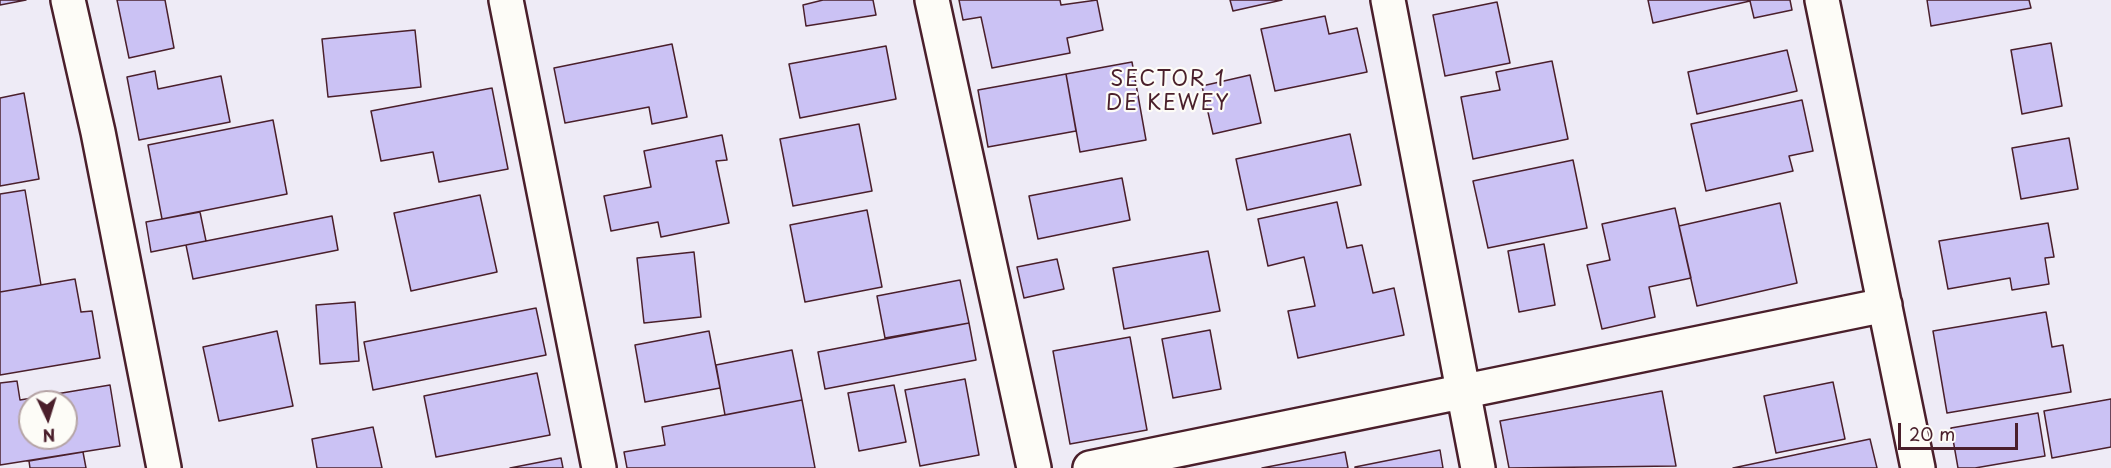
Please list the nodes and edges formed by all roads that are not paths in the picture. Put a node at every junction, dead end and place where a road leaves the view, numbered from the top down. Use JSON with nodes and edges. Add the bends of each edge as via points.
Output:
{"nodes":[{"id":1,"x":68,"y":0,"type":"edge"},
{"id":2,"x":506,"y":0,"type":"edge"},
{"id":3,"x":932,"y":0,"type":"edge"},
{"id":4,"x":1388,"y":0,"type":"edge"},
{"id":5,"x":1822,"y":0,"type":"edge"},
{"id":6,"x":1885,"y":305,"type":"junction"},
{"id":7,"x":1463,"y":391,"type":"junction"},
{"id":8,"x":164,"y":468,"type":"edge"},
{"id":9,"x":599,"y":468,"type":"edge"},
{"id":10,"x":1034,"y":468,"type":"edge"},
{"id":11,"x":1090,"y":468,"type":"edge"},
{"id":12,"x":1478,"y":468,"type":"edge"},
{"id":13,"x":1918,"y":468,"type":"edge"}],
"edges":[{"from":1,"to":8,"type":"street"},
{"from":2,"to":9,"type":"street"},
{"from":3,"to":10,"type":"street"},
{"from":4,"to":7,"type":"street"},
{"from":5,"to":6,"type":"street"},
{"from":6,"to":7,"type":"street"},
{"from":6,"to":13,"type":"street"},
{"from":7,"to":11,"type":"street"},
{"from":7,"to":12,"type":"street"}]}
